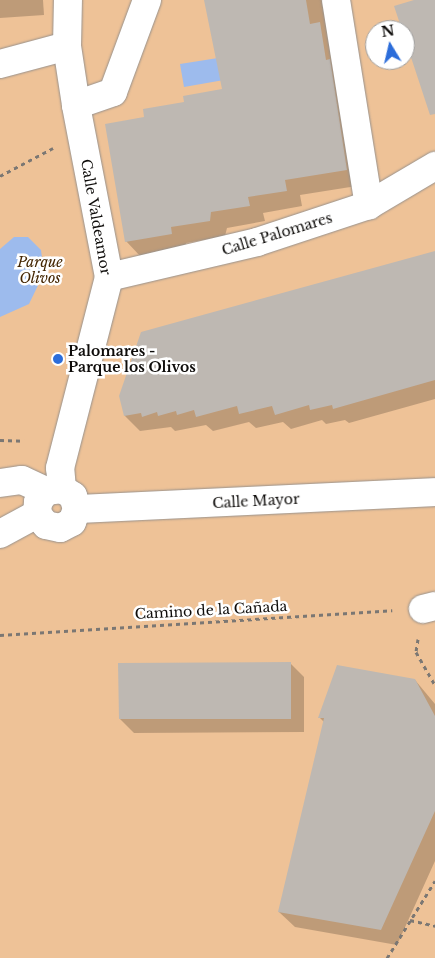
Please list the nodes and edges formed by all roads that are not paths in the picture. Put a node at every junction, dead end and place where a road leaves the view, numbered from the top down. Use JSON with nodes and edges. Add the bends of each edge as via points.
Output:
{"nodes":[{"id":1,"x":68,"y":0,"type":"edge"},
{"id":2,"x":147,"y":0,"type":"edge"},
{"id":3,"x":336,"y":0,"type":"edge"},
{"id":4,"x":68,"y":46,"type":"junction"},
{"id":5,"x":0,"y":64,"type":"edge"},
{"id":6,"x":76,"y":105,"type":"junction"},
{"id":7,"x":435,"y":166,"type":"edge"},
{"id":8,"x":369,"y":205,"type":"junction"},
{"id":9,"x":109,"y":277,"type":"junction"},
{"id":10,"x":0,"y":483,"type":"edge"},
{"id":11,"x":435,"y":492,"type":"edge"},
{"id":12,"x":56,"y":501,"type":"junction"},
{"id":13,"x":0,"y":534,"type":"edge"}],
"edges":[{"from":1,"to":4,"type":"street","name":"Calle Valdeamor"},
{"from":2,"to":6,"type":"street","via":[[113,92]]},
{"from":3,"to":8,"type":"street"},
{"from":4,"to":5,"type":"street"},
{"from":4,"to":6,"type":"street","name":"Calle Valdeamor"},
{"from":6,"to":9,"type":"street","name":"Calle Valdeamor"},
{"from":7,"to":8,"type":"street","name":"Calle Palomares"},
{"from":8,"to":9,"type":"street","name":"Calle Palomares","via":[[257,242]]},
{"from":9,"to":12,"type":"street","name":"Calle Valdeamor","via":[[60,468]]},
{"from":10,"to":12,"type":"street","via":[[22,480]]},
{"from":11,"to":12,"type":"street","name":"Calle Mayor"},
{"from":12,"to":13,"type":"street","name":"Calle Mayor"}]}
